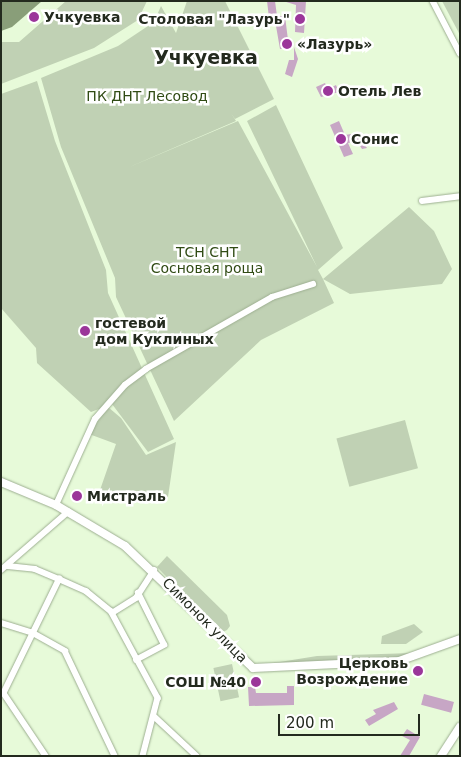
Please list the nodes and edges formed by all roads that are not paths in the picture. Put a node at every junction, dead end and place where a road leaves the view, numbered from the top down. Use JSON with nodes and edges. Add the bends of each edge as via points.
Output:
{"nodes":[{"id":1,"x":433,"y":1,"type":"edge"},
{"id":2,"x":460,"y":54,"type":"edge"},
{"id":3,"x":460,"y":196,"type":"edge"},
{"id":4,"x":422,"y":201,"type":"dead end"},
{"id":5,"x":313,"y":284,"type":"dead end"},
{"id":6,"x":1,"y":482,"type":"edge"},
{"id":7,"x":56,"y":505,"type":"junction"},
{"id":8,"x":68,"y":512,"type":"junction"},
{"id":9,"x":8,"y":566,"type":"junction"},
{"id":10,"x":1,"y":570,"type":"edge"},
{"id":11,"x":154,"y":570,"type":"junction"},
{"id":12,"x":59,"y":579,"type":"junction"},
{"id":13,"x":138,"y":593,"type":"junction"},
{"id":14,"x":112,"y":613,"type":"junction"},
{"id":15,"x":1,"y":623,"type":"edge"},
{"id":16,"x":33,"y":633,"type":"junction"},
{"id":17,"x":460,"y":639,"type":"edge"},
{"id":18,"x":136,"y":660,"type":"junction"},
{"id":19,"x":3,"y":692,"type":"edge"},
{"id":20,"x":155,"y":717,"type":"junction"},
{"id":21,"x":460,"y":727,"type":"edge"},
{"id":22,"x":46,"y":756,"type":"edge"},
{"id":23,"x":115,"y":756,"type":"edge"},
{"id":24,"x":143,"y":756,"type":"edge"},
{"id":25,"x":197,"y":756,"type":"edge"},
{"id":26,"x":441,"y":756,"type":"edge"}],
"edges":[{"from":1,"to":2,"type":"street"},
{"from":3,"to":4,"type":"street"},
{"from":5,"to":7,"type":"street","via":[[265,301],[125,384],[94,419]]},
{"from":6,"to":7,"type":"street","name":"Симонок улица"},
{"from":7,"to":8,"type":"street","name":"Симонок улица"},
{"from":8,"to":9,"type":"street"},
{"from":8,"to":11,"type":"street","name":"Симонок улица","via":[[125,546]]},
{"from":9,"to":10,"type":"street"},
{"from":9,"to":12,"type":"street","via":[[35,569]]},
{"from":11,"to":13,"type":"street"},
{"from":11,"to":17,"type":"street","name":"Симонок улица","via":[[238,658],[253,668],[399,661]]},
{"from":12,"to":14,"type":"street","via":[[86,591]]},
{"from":12,"to":16,"type":"street"},
{"from":13,"to":14,"type":"street"},
{"from":13,"to":18,"type":"street","via":[[164,645]]},
{"from":14,"to":18,"type":"street"},
{"from":15,"to":16,"type":"street"},
{"from":16,"to":19,"type":"street"},
{"from":16,"to":23,"type":"street","via":[[65,651]]},
{"from":18,"to":20,"type":"street","via":[[158,698]]},
{"from":19,"to":22,"type":"street"},
{"from":20,"to":24,"type":"street"},
{"from":20,"to":25,"type":"street"},
{"from":21,"to":26,"type":"street"}]}
